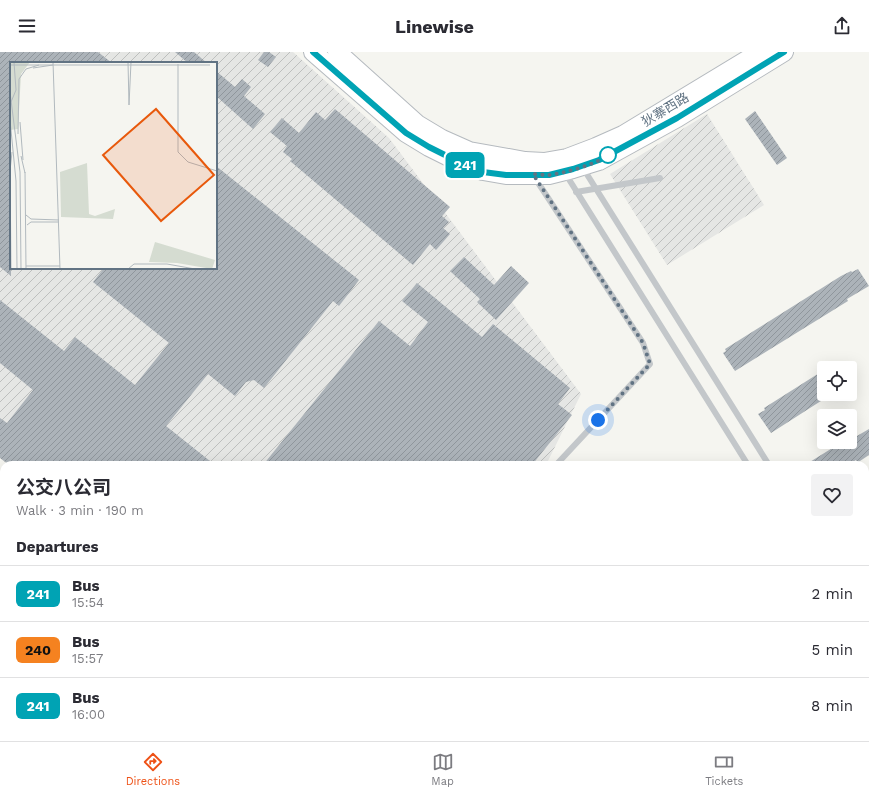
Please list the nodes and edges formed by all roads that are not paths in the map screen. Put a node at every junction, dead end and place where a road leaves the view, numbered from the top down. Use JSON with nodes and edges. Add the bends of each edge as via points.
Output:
{"nodes":[{"id":1,"x":313,"y":52,"type":"edge"},
{"id":2,"x":337,"y":52,"type":"edge"},
{"id":3,"x":760,"y":52,"type":"edge"},
{"id":4,"x":784,"y":52,"type":"edge"},
{"id":5,"x":579,"y":160,"type":"junction"},
{"id":6,"x":560,"y":166,"type":"junction"},
{"id":7,"x":529,"y":168,"type":"junction"},
{"id":8,"x":660,"y":178,"type":"dead end"},
{"id":9,"x":596,"y":188,"type":"junction"},
{"id":10,"x":576,"y":192,"type":"junction"},
{"id":11,"x":560,"y":461,"type":"edge"},
{"id":12,"x":745,"y":461,"type":"edge"},
{"id":13,"x":767,"y":461,"type":"edge"}],
"edges":[{"from":1,"to":7,"type":"main road","name":"狄寨西路","via":[[406,133],[429,147],[483,172],[506,175]]},
{"from":2,"to":7,"type":"main road","name":"狄寨西路","via":[[417,124],[469,151]]},
{"from":3,"to":5,"type":"main road","name":"狄寨西路"},
{"from":4,"to":5,"type":"main road","name":"狄寨西路","via":[[677,118],[599,160]]},
{"from":5,"to":6,"type":"main road","name":"狄寨西路"},
{"from":5,"to":9,"type":"lane"},
{"from":6,"to":7,"type":"main road","name":"狄寨西路","via":[[549,175]]},
{"from":6,"to":10,"type":"lane"},
{"from":7,"to":11,"type":"lane","via":[[643,343],[650,364]]},
{"from":8,"to":9,"type":"lane"},
{"from":9,"to":10,"type":"lane"},
{"from":9,"to":13,"type":"lane"},
{"from":10,"to":12,"type":"lane"}]}
